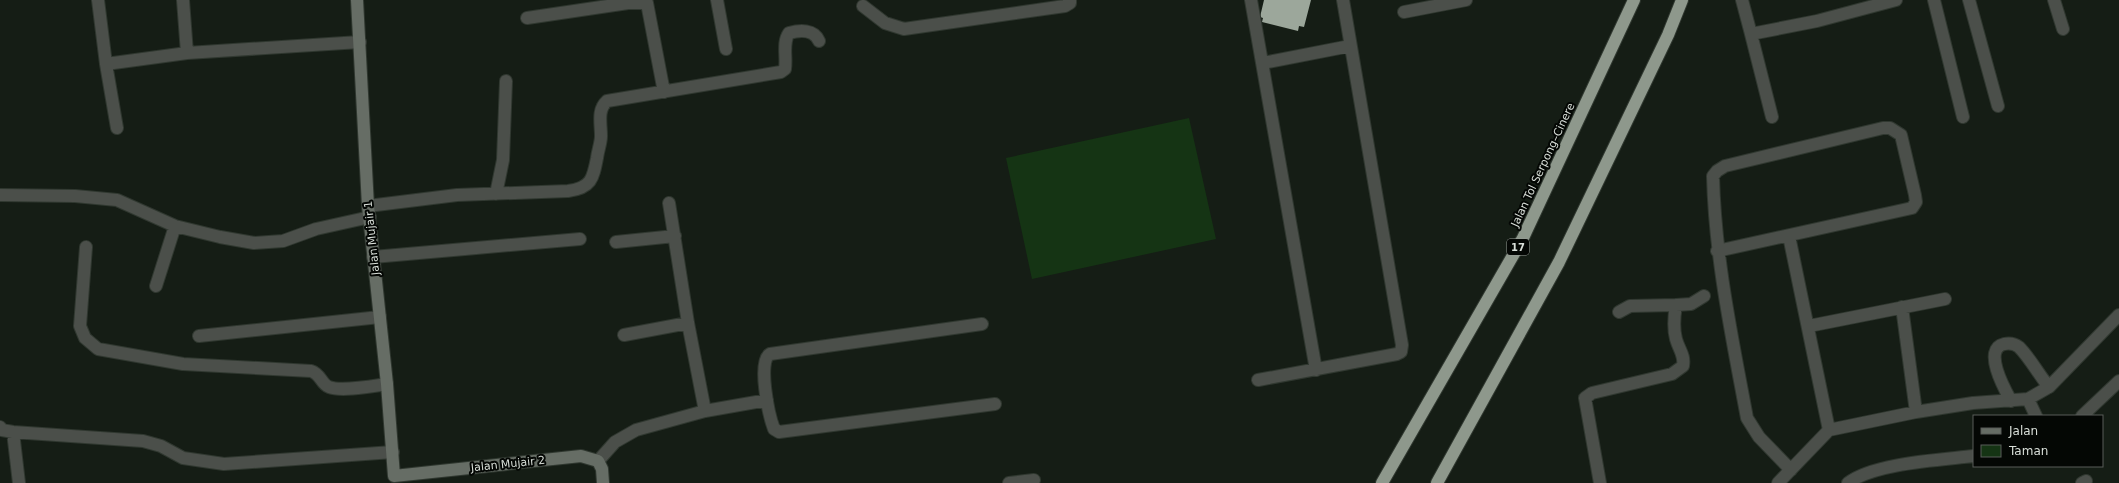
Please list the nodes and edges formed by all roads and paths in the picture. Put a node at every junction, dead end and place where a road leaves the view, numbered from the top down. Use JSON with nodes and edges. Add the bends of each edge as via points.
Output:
{"nodes":[{"id":1,"x":98,"y":0,"type":"edge"},
{"id":2,"x":183,"y":0,"type":"edge"},
{"id":3,"x":358,"y":0,"type":"edge"},
{"id":4,"x":717,"y":0,"type":"edge"},
{"id":5,"x":1070,"y":0,"type":"edge"},
{"id":6,"x":1251,"y":0,"type":"edge"},
{"id":7,"x":1342,"y":0,"type":"edge"},
{"id":8,"x":1466,"y":0,"type":"edge"},
{"id":9,"x":1634,"y":0,"type":"edge"},
{"id":10,"x":1682,"y":0,"type":"edge"},
{"id":11,"x":1742,"y":0,"type":"edge"},
{"id":12,"x":1896,"y":0,"type":"edge"},
{"id":13,"x":1934,"y":0,"type":"edge"},
{"id":14,"x":1969,"y":0,"type":"edge"},
{"id":15,"x":2054,"y":0,"type":"edge"},
{"id":16,"x":1879,"y":3,"type":"edge"},
{"id":17,"x":863,"y":6,"type":"dead end"},
{"id":18,"x":1404,"y":12,"type":"dead end"},
{"id":19,"x":527,"y":18,"type":"dead end"},
{"id":20,"x":2063,"y":29,"type":"dead end"},
{"id":21,"x":1752,"y":34,"type":"junction"},
{"id":22,"x":360,"y":42,"type":"junction"},
{"id":23,"x":819,"y":42,"type":"dead end"},
{"id":24,"x":1350,"y":46,"type":"junction"},
{"id":25,"x":726,"y":49,"type":"dead end"},
{"id":26,"x":187,"y":53,"type":"junction"},
{"id":27,"x":1263,"y":62,"type":"junction"},
{"id":28,"x":106,"y":64,"type":"junction"},
{"id":29,"x":506,"y":81,"type":"dead end"},
{"id":30,"x":664,"y":92,"type":"junction"},
{"id":31,"x":1998,"y":106,"type":"dead end"},
{"id":32,"x":1772,"y":117,"type":"dead end"},
{"id":33,"x":1964,"y":117,"type":"dead end"},
{"id":34,"x":117,"y":128,"type":"dead end"},
{"id":35,"x":496,"y":194,"type":"junction"},
{"id":36,"x":0,"y":195,"type":"edge"},
{"id":37,"x":669,"y":203,"type":"dead end"},
{"id":38,"x":369,"y":211,"type":"junction"},
{"id":39,"x":175,"y":226,"type":"junction"},
{"id":40,"x":675,"y":236,"type":"junction"},
{"id":41,"x":1789,"y":236,"type":"junction"},
{"id":42,"x":580,"y":239,"type":"dead end"},
{"id":43,"x":616,"y":242,"type":"dead end"},
{"id":44,"x":86,"y":247,"type":"dead end"},
{"id":45,"x":1717,"y":251,"type":"junction"},
{"id":46,"x":373,"y":258,"type":"junction"},
{"id":47,"x":156,"y":286,"type":"dead end"},
{"id":48,"x":1704,"y":296,"type":"dead end"},
{"id":49,"x":1945,"y":299,"type":"dead end"},
{"id":50,"x":1676,"y":305,"type":"junction"},
{"id":51,"x":1902,"y":307,"type":"junction"},
{"id":52,"x":1619,"y":312,"type":"dead end"},
{"id":53,"x":2119,"y":315,"type":"edge"},
{"id":54,"x":380,"y":317,"type":"junction"},
{"id":55,"x":688,"y":323,"type":"junction"},
{"id":56,"x":982,"y":324,"type":"dead end"},
{"id":57,"x":1808,"y":326,"type":"junction"},
{"id":58,"x":624,"y":335,"type":"dead end"},
{"id":59,"x":199,"y":336,"type":"dead end"},
{"id":60,"x":1316,"y":370,"type":"junction"},
{"id":61,"x":1258,"y":380,"type":"dead end"},
{"id":62,"x":2119,"y":381,"type":"edge"},
{"id":63,"x":387,"y":384,"type":"junction"},
{"id":64,"x":2049,"y":387,"type":"junction"},
{"id":65,"x":2028,"y":399,"type":"junction"},
{"id":66,"x":766,"y":400,"type":"junction"},
{"id":67,"x":2011,"y":402,"type":"junction"},
{"id":68,"x":995,"y":404,"type":"dead end"},
{"id":69,"x":705,"y":411,"type":"junction"},
{"id":70,"x":1916,"y":412,"type":"junction"},
{"id":71,"x":2035,"y":414,"type":"edge"},
{"id":72,"x":2083,"y":415,"type":"edge"},
{"id":73,"x":0,"y":427,"type":"edge"},
{"id":74,"x":1829,"y":430,"type":"junction"},
{"id":75,"x":12,"y":432,"type":"junction"},
{"id":76,"x":393,"y":452,"type":"junction"},
{"id":77,"x":1973,"y":456,"type":"edge"},
{"id":78,"x":598,"y":461,"type":"junction"},
{"id":79,"x":1791,"y":470,"type":"junction"},
{"id":80,"x":394,"y":479,"type":"edge"},
{"id":81,"x":1034,"y":480,"type":"dead end"},
{"id":82,"x":1853,"y":481,"type":"edge"},
{"id":83,"x":20,"y":483,"type":"edge"},
{"id":84,"x":603,"y":483,"type":"edge"},
{"id":85,"x":1009,"y":483,"type":"edge"},
{"id":86,"x":1382,"y":483,"type":"edge"},
{"id":87,"x":1437,"y":483,"type":"edge"},
{"id":88,"x":1600,"y":483,"type":"edge"},
{"id":89,"x":1778,"y":483,"type":"edge"}],
"edges":[{"from":1,"to":28,"type":"street"},
{"from":2,"to":26,"type":"street"},
{"from":3,"to":22,"type":"street","name":"Jalan Mujair 1"},
{"from":4,"to":25,"type":"street"},
{"from":5,"to":17,"type":"street","via":[[1065,6],[904,29],[885,24]]},
{"from":6,"to":27,"type":"street"},
{"from":7,"to":24,"type":"street"},
{"from":8,"to":18,"type":"street"},
{"from":9,"to":86,"type":"highway","name":"Jalan Tol Serpong–Cinere","number":"17","via":[[1523,238]]},
{"from":10,"to":87,"type":"highway","via":[[1668,35],[1559,262]]},
{"from":11,"to":21,"type":"street"},
{"from":12,"to":16,"type":"street"},
{"from":13,"to":33,"type":"street"},
{"from":14,"to":31,"type":"street"},
{"from":15,"to":20,"type":"street"},
{"from":16,"to":21,"type":"street","via":[[1817,21]]},
{"from":19,"to":30,"type":"street","via":[[628,3],[647,3]]},
{"from":21,"to":32,"type":"street"},
{"from":22,"to":26,"type":"street"},
{"from":22,"to":38,"type":"street","name":"Jalan Mujair 1"},
{"from":23,"to":30,"type":"street","via":[[817,36],[810,32],[789,33],[785,45],[785,69],[781,72]]},
{"from":24,"to":27,"type":"street"},
{"from":24,"to":60,"type":"street","via":[[1402,350],[1397,354]]},
{"from":26,"to":28,"type":"street"},
{"from":27,"to":60,"type":"street"},
{"from":28,"to":34,"type":"street"},
{"from":29,"to":35,"type":"street","via":[[503,160]]},
{"from":30,"to":35,"type":"street","via":[[607,101],[602,105],[601,139],[594,171],[591,181],[584,187],[568,191]]},
{"from":35,"to":38,"type":"street","via":[[457,195]]},
{"from":36,"to":39,"type":"street","via":[[76,196],[117,200]]},
{"from":37,"to":40,"type":"street"},
{"from":38,"to":39,"type":"street","via":[[283,241],[254,242]]},
{"from":38,"to":46,"type":"street","name":"Jalan Mujair 1"},
{"from":39,"to":47,"type":"street"},
{"from":40,"to":43,"type":"street"},
{"from":40,"to":55,"type":"street"},
{"from":41,"to":45,"type":"street"},
{"from":41,"to":45,"type":"street","via":[[1910,210],[1915,206],[1912,182],[1897,131],[1883,128],[1725,166],[1717,171],[1713,176]]},
{"from":41,"to":57,"type":"street"},
{"from":42,"to":46,"type":"street"},
{"from":44,"to":63,"type":"street","via":[[80,326],[85,338],[98,349],[184,364],[311,371],[319,374],[327,386],[336,389]]},
{"from":45,"to":79,"type":"street","via":[[1747,418],[1759,437]]},
{"from":46,"to":54,"type":"street","name":"Jalan Mujair 1"},
{"from":48,"to":50,"type":"street","via":[[1691,304]]},
{"from":49,"to":51,"type":"street"},
{"from":50,"to":52,"type":"street","via":[[1630,306]]},
{"from":50,"to":88,"type":"street","via":[[1673,324],[1684,358],[1683,366],[1672,374],[1628,383],[1615,389],[1592,393],[1585,398]]},
{"from":51,"to":57,"type":"street"},
{"from":51,"to":70,"type":"street"},
{"from":53,"to":64,"type":"street"},
{"from":54,"to":59,"type":"street"},
{"from":54,"to":63,"type":"street","name":"Jalan Mujair 1"},
{"from":55,"to":58,"type":"street"},
{"from":55,"to":69,"type":"street"},
{"from":56,"to":66,"type":"street","via":[[770,354],[764,362]]},
{"from":57,"to":74,"type":"street"},
{"from":60,"to":61,"type":"street"},
{"from":62,"to":72,"type":"street"},
{"from":63,"to":76,"type":"street","name":"Jalan Mujair 1"},
{"from":64,"to":65,"type":"street"},
{"from":64,"to":67,"type":"street","via":[[2018,347],[2009,343],[2001,345],[1994,357],[2000,381]]},
{"from":65,"to":67,"type":"street"},
{"from":65,"to":71,"type":"street"},
{"from":66,"to":68,"type":"street","via":[[774,429],[779,432]]},
{"from":66,"to":69,"type":"street"},
{"from":67,"to":70,"type":"street","via":[[1973,403]]},
{"from":69,"to":78,"type":"street","via":[[636,430],[615,442]]},
{"from":70,"to":74,"type":"street"},
{"from":73,"to":75,"type":"street"},
{"from":74,"to":79,"type":"street"},
{"from":75,"to":76,"type":"street","via":[[143,441],[161,446],[183,458],[224,464]]},
{"from":75,"to":83,"type":"street"},
{"from":76,"to":80,"type":"street","name":"Jalan Mujair 1"},
{"from":77,"to":82,"type":"street","via":[[1900,465]]},
{"from":78,"to":80,"type":"street","name":"Jalan Mujair 2","via":[[581,456]]},
{"from":78,"to":84,"type":"street","via":[[602,469]]},
{"from":79,"to":89,"type":"street"},
{"from":81,"to":85,"type":"street"}]}
